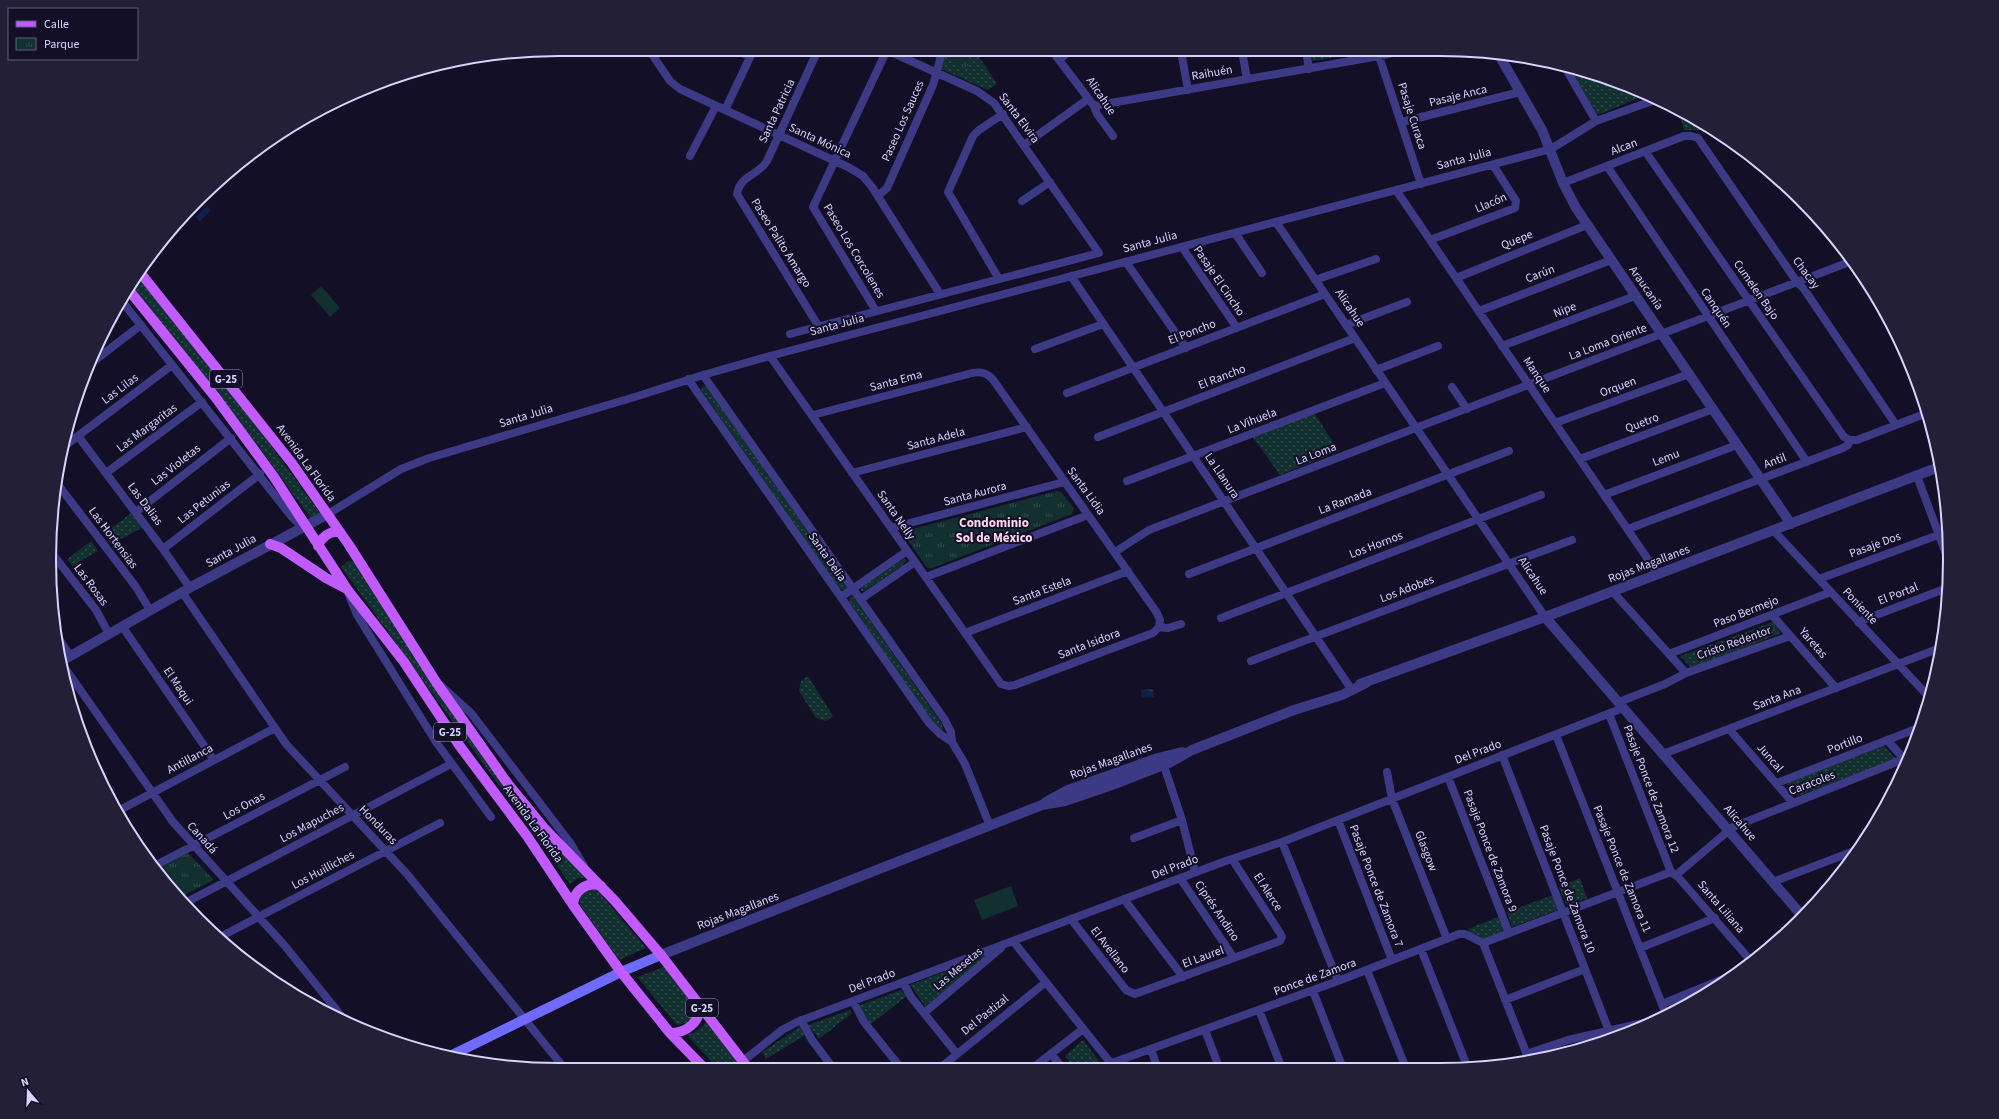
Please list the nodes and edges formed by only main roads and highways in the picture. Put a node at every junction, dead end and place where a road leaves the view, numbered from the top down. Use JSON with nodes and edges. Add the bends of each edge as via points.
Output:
{"nodes":[{"id":1,"x":143,"y":277,"type":"edge"},
{"id":2,"x":132,"y":294,"type":"edge"},
{"id":3,"x":176,"y":318,"type":"junction"},
{"id":4,"x":161,"y":330,"type":"junction"},
{"id":5,"x":340,"y":532,"type":"junction"},
{"id":6,"x":270,"y":544,"type":"road end"},
{"id":7,"x":318,"y":546,"type":"junction"},
{"id":8,"x":347,"y":589,"type":"junction"},
{"id":9,"x":601,"y":886,"type":"junction"},
{"id":10,"x":573,"y":905,"type":"junction"},
{"id":11,"x":661,"y":955,"type":"junction"},
{"id":12,"x":621,"y":972,"type":"junction"},
{"id":13,"x":700,"y":1005,"type":"junction"},
{"id":14,"x":670,"y":1032,"type":"junction"},
{"id":15,"x":458,"y":1052,"type":"edge"},
{"id":16,"x":699,"y":1063,"type":"edge"},
{"id":17,"x":744,"y":1063,"type":"edge"}],
"edges":[{"from":1,"to":3,"type":"main road","name":"Avenida La Florida","number":"G-25"},
{"from":2,"to":4,"type":"main road","name":"Avenida La Florida","number":"G-25"},
{"from":3,"to":4,"type":"main road","via":[[174,329],[168,332]]},
{"from":3,"to":5,"type":"main road","name":"Avenida La Florida","number":"G-25","via":[[276,441]]},
{"from":4,"to":7,"type":"main road","name":"Avenida La Florida","number":"G-25","via":[[289,497]]},
{"from":5,"to":7,"type":"main road","via":[[327,534]]},
{"from":5,"to":9,"type":"main road","name":"Avenida La Florida","number":"G-25","via":[[436,682],[519,798],[556,841]]},
{"from":6,"to":8,"type":"main road","via":[[281,548]]},
{"from":7,"to":8,"type":"main road","name":"Avenida La Florida","number":"G-25"},
{"from":8,"to":10,"type":"main road","name":"Avenida La Florida","number":"G-25","via":[[395,649],[459,745],[535,846]]},
{"from":9,"to":10,"type":"main road","via":[[590,885],[582,888],[574,897]]},
{"from":9,"to":11,"type":"main road","name":"Avenida La Florida","number":"G-25"},
{"from":10,"to":12,"type":"main road","name":"Avenida La Florida","number":"G-25"},
{"from":11,"to":12,"type":"main road","name":"Rojas Magallanes"},
{"from":11,"to":13,"type":"main road","name":"Avenida La Florida","number":"G-25"},
{"from":12,"to":14,"type":"main road","name":"Avenida La Florida","number":"G-25"},
{"from":12,"to":15,"type":"main road","name":"Rojas Magallanes"},
{"from":13,"to":14,"type":"main road","via":[[698,1017],[690,1026],[679,1032]]},
{"from":13,"to":17,"type":"main road","name":"Avenida La Florida","number":"G-25"},
{"from":14,"to":16,"type":"main road","name":"Avenida La Florida","number":"G-25"}]}
